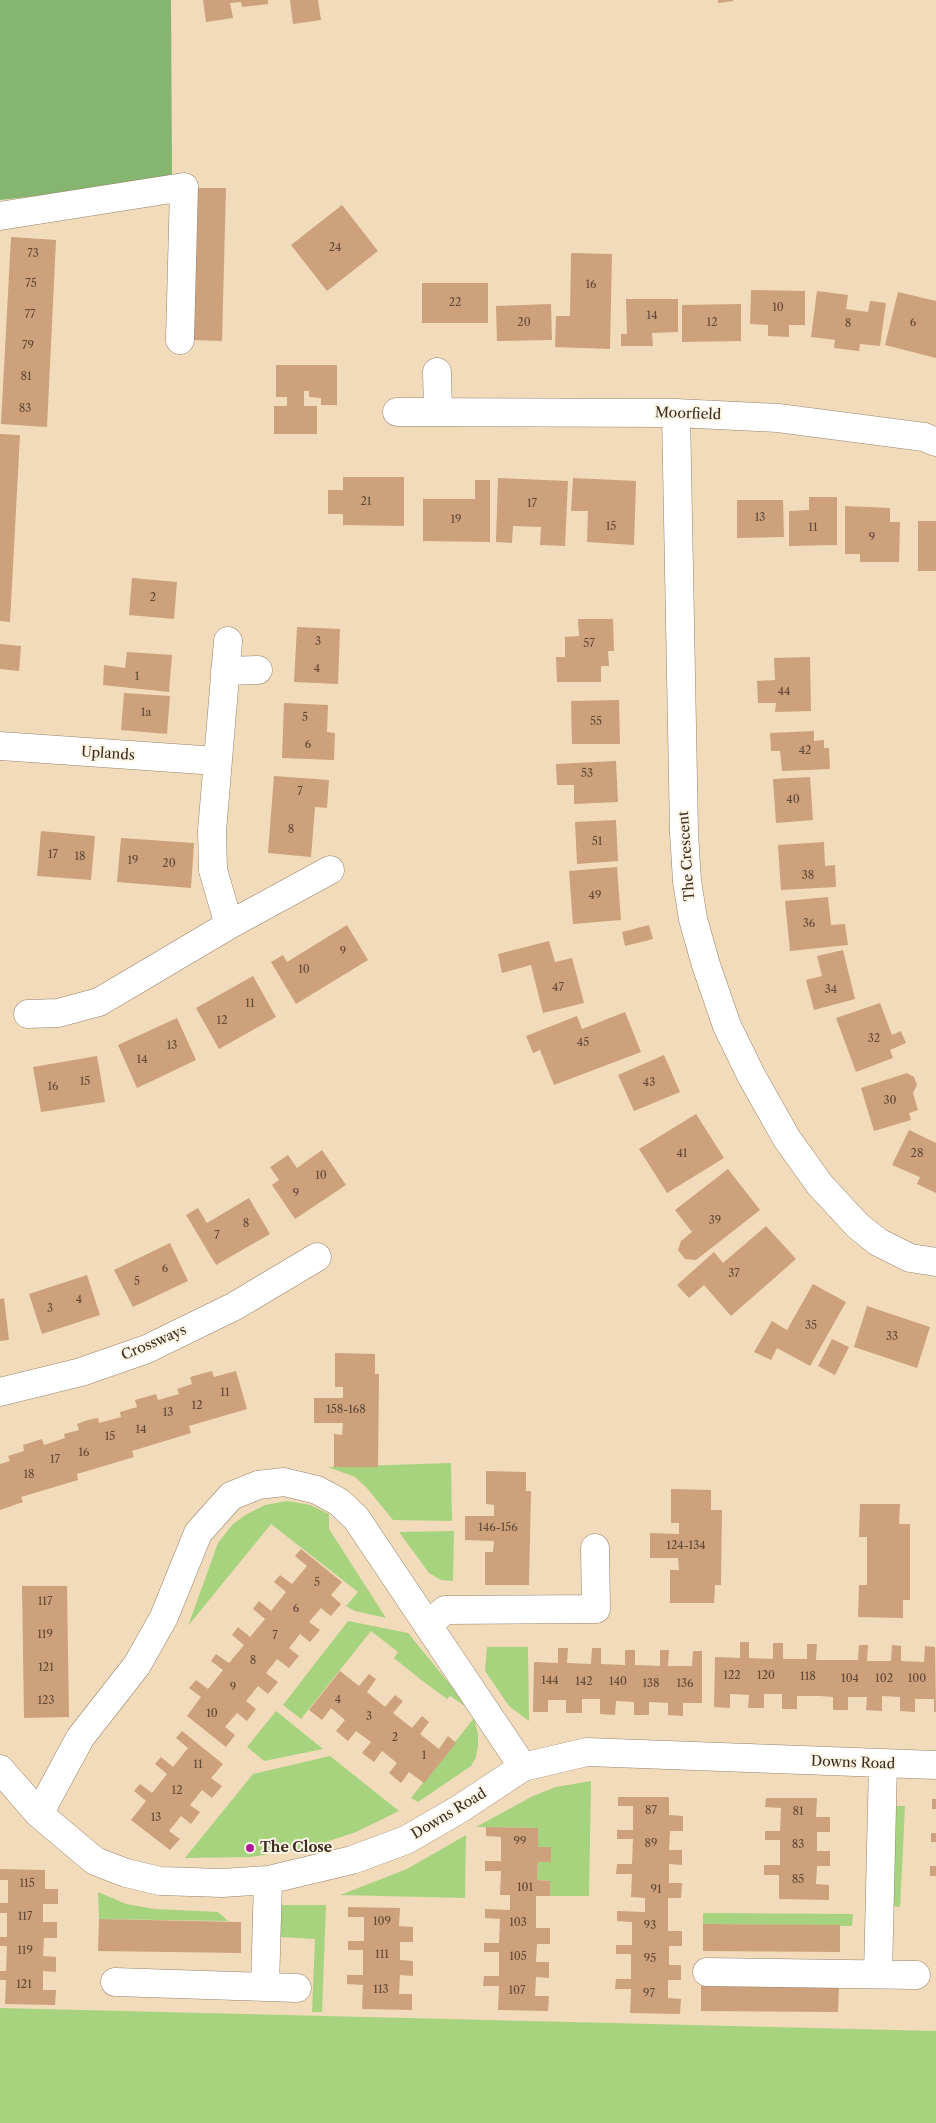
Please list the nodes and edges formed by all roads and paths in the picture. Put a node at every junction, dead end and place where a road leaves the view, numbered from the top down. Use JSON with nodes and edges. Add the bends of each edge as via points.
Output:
{"nodes":[{"id":1,"x":0,"y":216,"type":"edge"},
{"id":2,"x":180,"y":340,"type":"dead end"},
{"id":3,"x":437,"y":372,"type":"dead end"},
{"id":4,"x":397,"y":412,"type":"dead end"},
{"id":5,"x":438,"y":412,"type":"junction"},
{"id":6,"x":676,"y":413,"type":"junction"},
{"id":7,"x":936,"y":442,"type":"edge"},
{"id":8,"x":228,"y":641,"type":"dead end"},
{"id":9,"x":258,"y":670,"type":"dead end"},
{"id":10,"x":225,"y":671,"type":"junction"},
{"id":11,"x":0,"y":746,"type":"edge"},
{"id":12,"x":217,"y":762,"type":"junction"},
{"id":13,"x":330,"y":870,"type":"dead end"},
{"id":14,"x":229,"y":924,"type":"junction"},
{"id":15,"x":28,"y":1014,"type":"dead end"},
{"id":16,"x":936,"y":1262,"type":"edge"},
{"id":17,"x":306,"y":1270,"type":"dead end"},
{"id":18,"x":0,"y":1392,"type":"edge"},
{"id":19,"x":595,"y":1548,"type":"dead end"},
{"id":20,"x":428,"y":1625,"type":"junction"},
{"id":21,"x":882,"y":1764,"type":"junction"},
{"id":22,"x":936,"y":1765,"type":"edge"},
{"id":23,"x":524,"y":1767,"type":"junction"},
{"id":24,"x":0,"y":1769,"type":"edge"},
{"id":25,"x":39,"y":1814,"type":"junction"},
{"id":26,"x":268,"y":1880,"type":"junction"},
{"id":27,"x":707,"y":1972,"type":"dead end"},
{"id":28,"x":878,"y":1974,"type":"junction"},
{"id":29,"x":916,"y":1975,"type":"dead end"},
{"id":30,"x":115,"y":1982,"type":"dead end"},
{"id":31,"x":265,"y":1987,"type":"junction"},
{"id":32,"x":297,"y":1988,"type":"dead end"}],
"edges":[{"from":1,"to":2,"type":"street","via":[[184,187]]},
{"from":3,"to":5,"type":"street"},
{"from":4,"to":5,"type":"street","name":"Moorfield"},
{"from":5,"to":6,"type":"street","name":"Moorfield"},
{"from":6,"to":7,"type":"street","name":"Moorfield","via":[[778,418],[924,437]]},
{"from":6,"to":16,"type":"street","name":"The Crescent","via":[[684,832],[690,900],[706,965],[727,1026],[752,1077],[787,1139],[820,1186],[878,1242],[910,1258]]},
{"from":8,"to":10,"type":"street"},
{"from":9,"to":10,"type":"street"},
{"from":10,"to":12,"type":"street"},
{"from":11,"to":12,"type":"street","name":"Uplands"},
{"from":12,"to":14,"type":"street","via":[[213,870]]},
{"from":13,"to":14,"type":"street"},
{"from":14,"to":15,"type":"street","via":[[99,1002],[57,1003]]},
{"from":17,"to":18,"type":"street","name":"Crossways","via":[[147,1349],[80,1372]]},
{"from":19,"to":20,"type":"street","via":[[596,1609],[445,1610]]},
{"from":20,"to":23,"type":"street"},
{"from":20,"to":25,"type":"street","via":[[364,1528],[339,1502],[317,1490],[284,1482],[258,1485],[231,1496],[198,1533],[164,1617],[137,1665],[80,1738]]},
{"from":21,"to":22,"type":"street","name":"Downs Road"},
{"from":21,"to":23,"type":"street","name":"Downs Road","via":[[599,1751],[558,1757]]},
{"from":21,"to":28,"type":"street"},
{"from":23,"to":26,"type":"street","name":"Downs Road","via":[[406,1840],[352,1860]]},
{"from":24,"to":25,"type":"street","name":"Downs Road"},
{"from":25,"to":26,"type":"street","name":"Downs Road","via":[[95,1861],[126,1873],[160,1881],[222,1883]]},
{"from":26,"to":31,"type":"street"},
{"from":27,"to":28,"type":"street"},
{"from":28,"to":29,"type":"street"},
{"from":30,"to":31,"type":"street"},
{"from":31,"to":32,"type":"street"}]}
